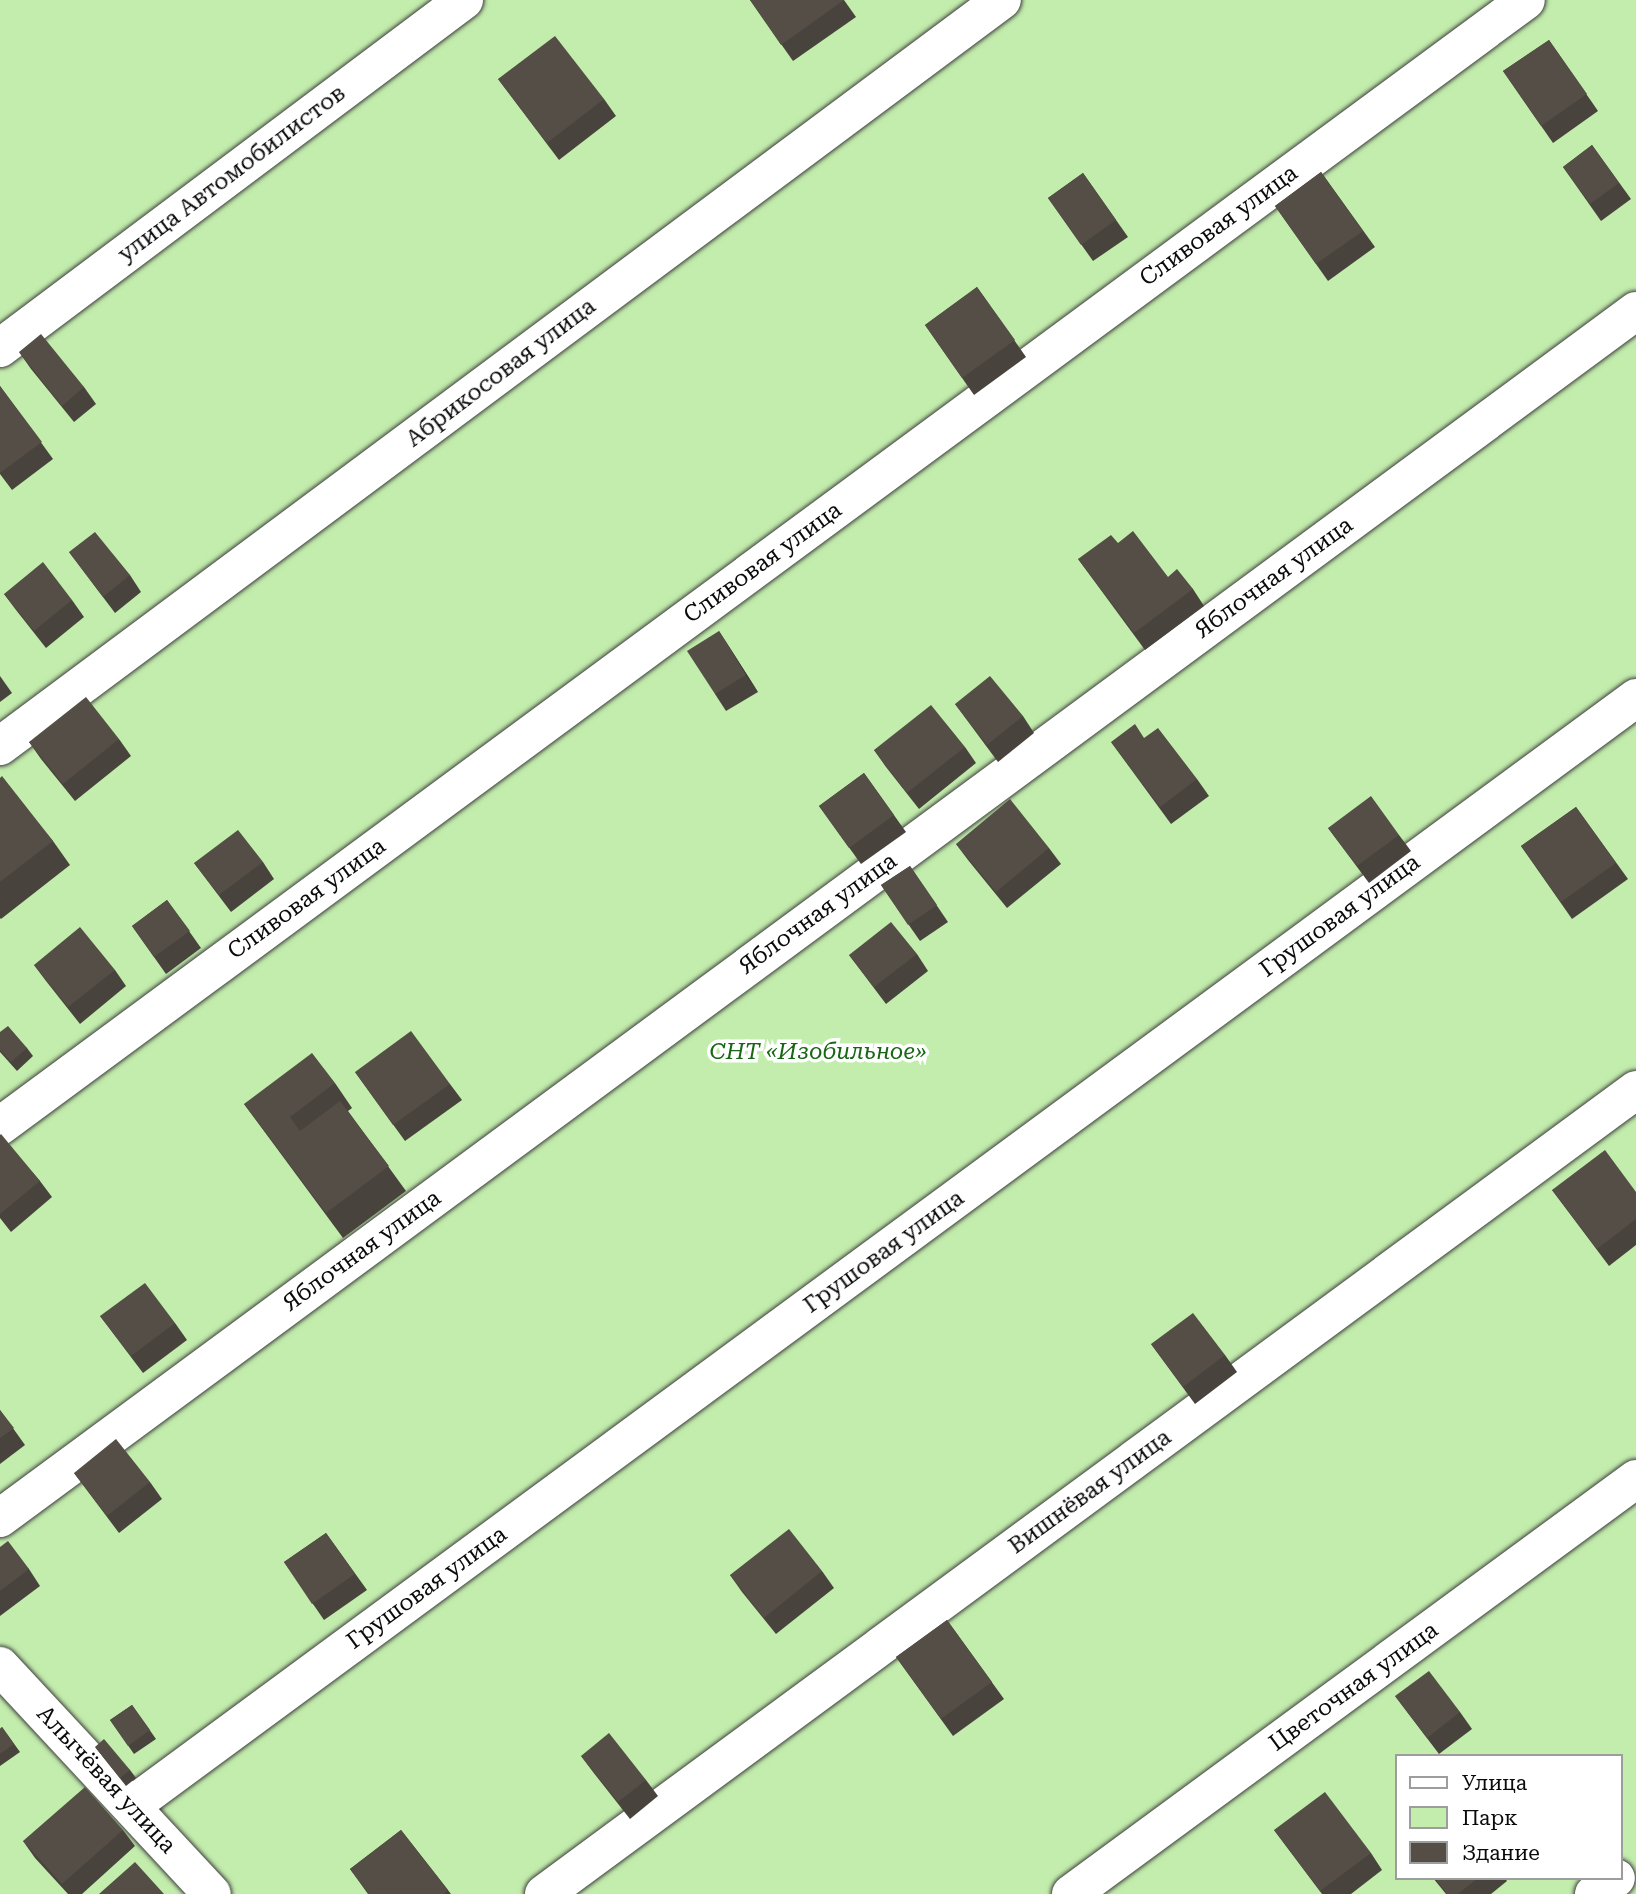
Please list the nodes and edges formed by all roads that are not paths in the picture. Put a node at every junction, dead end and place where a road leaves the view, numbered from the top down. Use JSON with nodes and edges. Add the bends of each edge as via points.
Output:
{"nodes":[{"id":1,"x":464,"y":0,"type":"edge"},
{"id":2,"x":1002,"y":0,"type":"edge"},
{"id":3,"x":1526,"y":0,"type":"edge"},
{"id":4,"x":1636,"y":311,"type":"edge"},
{"id":5,"x":0,"y":348,"type":"edge"},
{"id":6,"x":1636,"y":698,"type":"edge"},
{"id":7,"x":0,"y":746,"type":"edge"},
{"id":8,"x":1636,"y":1090,"type":"edge"},
{"id":9,"x":0,"y":1125,"type":"edge"},
{"id":10,"x":1636,"y":1479,"type":"edge"},
{"id":11,"x":0,"y":1518,"type":"edge"},
{"id":12,"x":0,"y":1666,"type":"edge"},
{"id":13,"x":131,"y":1806,"type":"junction"},
{"id":14,"x":1613,"y":1880,"type":"edge"},
{"id":15,"x":212,"y":1894,"type":"edge"},
{"id":16,"x":544,"y":1894,"type":"edge"},
{"id":17,"x":1071,"y":1894,"type":"edge"},
{"id":18,"x":1594,"y":1894,"type":"edge"}],
"edges":[{"from":1,"to":5,"type":"street","name":"улица Автомобилистов"},
{"from":2,"to":7,"type":"street","name":"Абрикосовая улица"},
{"from":3,"to":9,"type":"street","name":"Сливовая улица"},
{"from":4,"to":11,"type":"street","name":"Яблочная улица"},
{"from":6,"to":13,"type":"street","name":"Грушовая улица"},
{"from":8,"to":16,"type":"street","name":"Вишнёвая улица"},
{"from":10,"to":17,"type":"street","name":"Цветочная улица"},
{"from":12,"to":13,"type":"street","name":"Алычёвая улица"},
{"from":13,"to":15,"type":"street","name":"Алычёвая улица"},
{"from":14,"to":18,"type":"street"}]}
